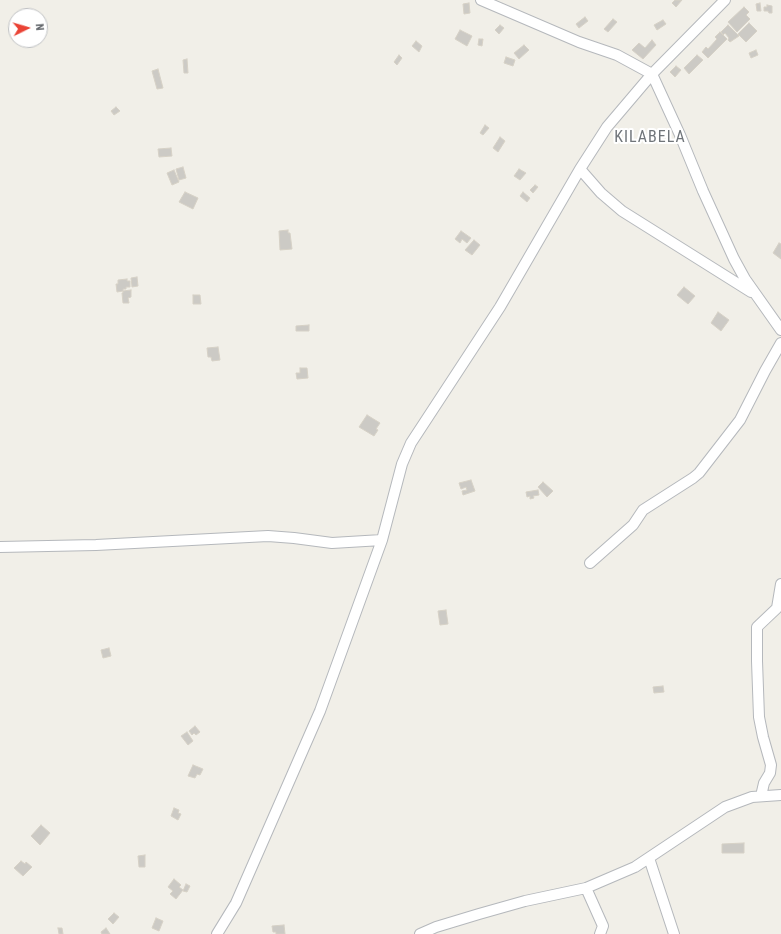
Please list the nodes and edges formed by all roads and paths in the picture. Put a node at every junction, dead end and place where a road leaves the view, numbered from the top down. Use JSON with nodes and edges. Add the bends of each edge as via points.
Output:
{"nodes":[{"id":1,"x":481,"y":0,"type":"edge"},
{"id":2,"x":725,"y":0,"type":"edge"},
{"id":3,"x":652,"y":74,"type":"junction"},
{"id":4,"x":580,"y":169,"type":"junction"},
{"id":5,"x":755,"y":294,"type":"junction"},
{"id":6,"x":781,"y":330,"type":"edge"},
{"id":7,"x":781,"y":343,"type":"edge"},
{"id":8,"x":382,"y":540,"type":"junction"},
{"id":9,"x":0,"y":547,"type":"edge"},
{"id":10,"x":590,"y":563,"type":"dead end"},
{"id":11,"x":781,"y":584,"type":"edge"},
{"id":12,"x":781,"y":795,"type":"edge"},
{"id":13,"x":760,"y":796,"type":"junction"},
{"id":14,"x":649,"y":858,"type":"junction"},
{"id":15,"x":586,"y":888,"type":"junction"},
{"id":16,"x":436,"y":931,"type":"edge"},
{"id":17,"x":217,"y":934,"type":"edge"},
{"id":18,"x":420,"y":934,"type":"edge"},
{"id":19,"x":600,"y":934,"type":"edge"},
{"id":20,"x":674,"y":934,"type":"edge"}],
"edges":[{"from":1,"to":3,"type":"street","via":[[579,42],[617,55]]},
{"from":2,"to":3,"type":"street"},
{"from":3,"to":4,"type":"street","via":[[607,127]]},
{"from":3,"to":5,"type":"street","via":[[734,259]]},
{"from":4,"to":5,"type":"street","via":[[601,193],[622,211]]},
{"from":4,"to":8,"type":"street","via":[[500,307],[411,443],[402,464]]},
{"from":5,"to":6,"type":"street"},
{"from":7,"to":10,"type":"street","via":[[740,420],[699,473],[643,510],[633,524]]},
{"from":8,"to":9,"type":"street","via":[[332,543],[268,536]]},
{"from":8,"to":17,"type":"street","via":[[320,711],[236,903]]},
{"from":11,"to":13,"type":"street","via":[[777,608],[757,627],[759,717],[771,765]]},
{"from":12,"to":13,"type":"street"},
{"from":13,"to":14,"type":"street","via":[[725,807]]},
{"from":14,"to":15,"type":"street","via":[[635,867]]},
{"from":14,"to":20,"type":"street"},
{"from":15,"to":16,"type":"street","via":[[526,901]]},
{"from":15,"to":19,"type":"street","via":[[604,926]]},
{"from":16,"to":18,"type":"street"}]}
